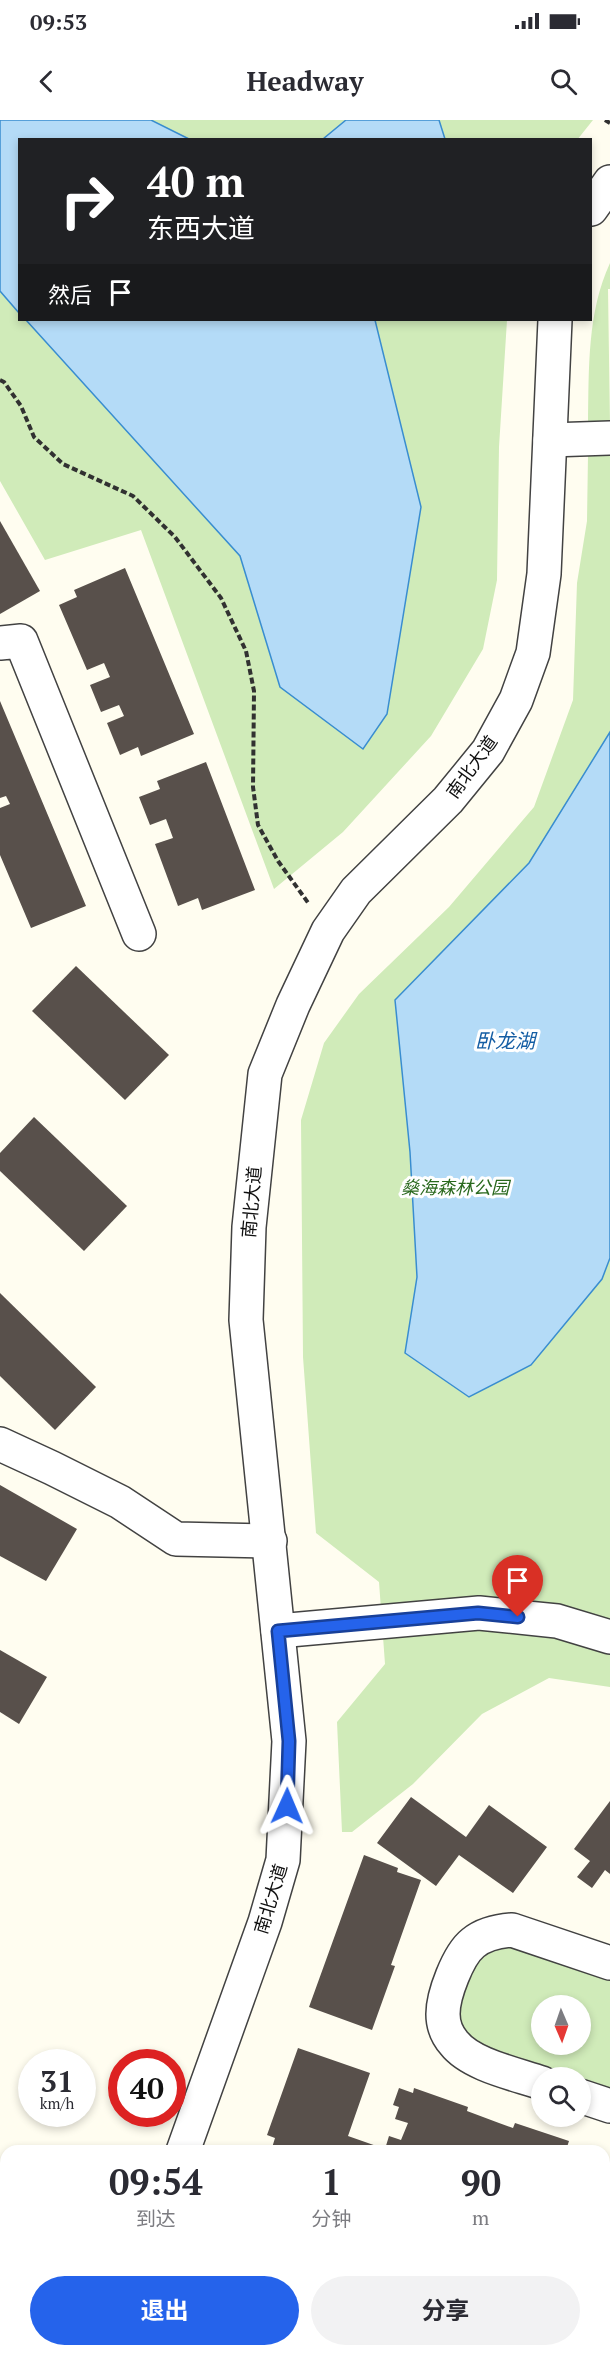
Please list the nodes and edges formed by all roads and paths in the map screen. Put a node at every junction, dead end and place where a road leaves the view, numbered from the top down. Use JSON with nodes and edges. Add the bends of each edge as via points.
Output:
{"nodes":[{"id":1,"x":605,"y":120,"type":"edge"},
{"id":2,"x":610,"y":123,"type":"edge"},
{"id":3,"x":610,"y":182,"type":"edge"},
{"id":4,"x":592,"y":208,"type":"edge"},
{"id":5,"x":555,"y":321,"type":"edge"},
{"id":6,"x":0,"y":380,"type":"edge"},
{"id":7,"x":610,"y":438,"type":"edge"},
{"id":8,"x":550,"y":440,"type":"junction"},
{"id":9,"x":0,"y":643,"type":"edge"},
{"id":10,"x":328,"y":931,"type":"junction"},
{"id":11,"x":139,"y":934,"type":"dead end"},
{"id":12,"x":0,"y":1444,"type":"edge"},
{"id":13,"x":270,"y":1541,"type":"junction"},
{"id":14,"x":278,"y":1631,"type":"junction"},
{"id":15,"x":610,"y":1637,"type":"edge"},
{"id":16,"x":610,"y":1962,"type":"edge"},
{"id":17,"x":531,"y":2079,"type":"edge"},
{"id":18,"x":591,"y":2100,"type":"edge"},
{"id":19,"x":610,"y":2106,"type":"edge"},
{"id":20,"x":185,"y":2145,"type":"edge"}],
"edges":[{"from":1,"to":2,"type":"path"},
{"from":3,"to":4,"type":"street"},
{"from":5,"to":8,"type":"street","name":"南北大道"},
{"from":6,"to":10,"type":"path","via":[[21,406],[34,437],[63,464],[133,496],[175,537],[221,598],[246,651],[254,691],[253,788],[258,825],[278,861]]},
{"from":7,"to":8,"type":"street"},
{"from":8,"to":10,"type":"street","name":"南北大道","via":[[544,574],[533,653],[516,700],[488,752],[448,800],[356,891]]},
{"from":9,"to":11,"type":"street","via":[[21,641]]},
{"from":10,"to":13,"type":"street","name":"南北大道","via":[[265,1074],[251,1206],[246,1320]]},
{"from":12,"to":13,"type":"street","via":[[120,1502],[176,1539]]},
{"from":13,"to":14,"type":"street","name":"南北大道"},
{"from":14,"to":15,"type":"street","via":[[478,1613],[557,1621]]},
{"from":14,"to":20,"type":"street","name":"南北大道","via":[[289,1741],[284,1860]]},
{"from":16,"to":17,"type":"street","via":[[512,1930],[483,1936],[459,1960],[443,2013],[452,2042],[476,2060]]},
{"from":18,"to":19,"type":"street"}]}
